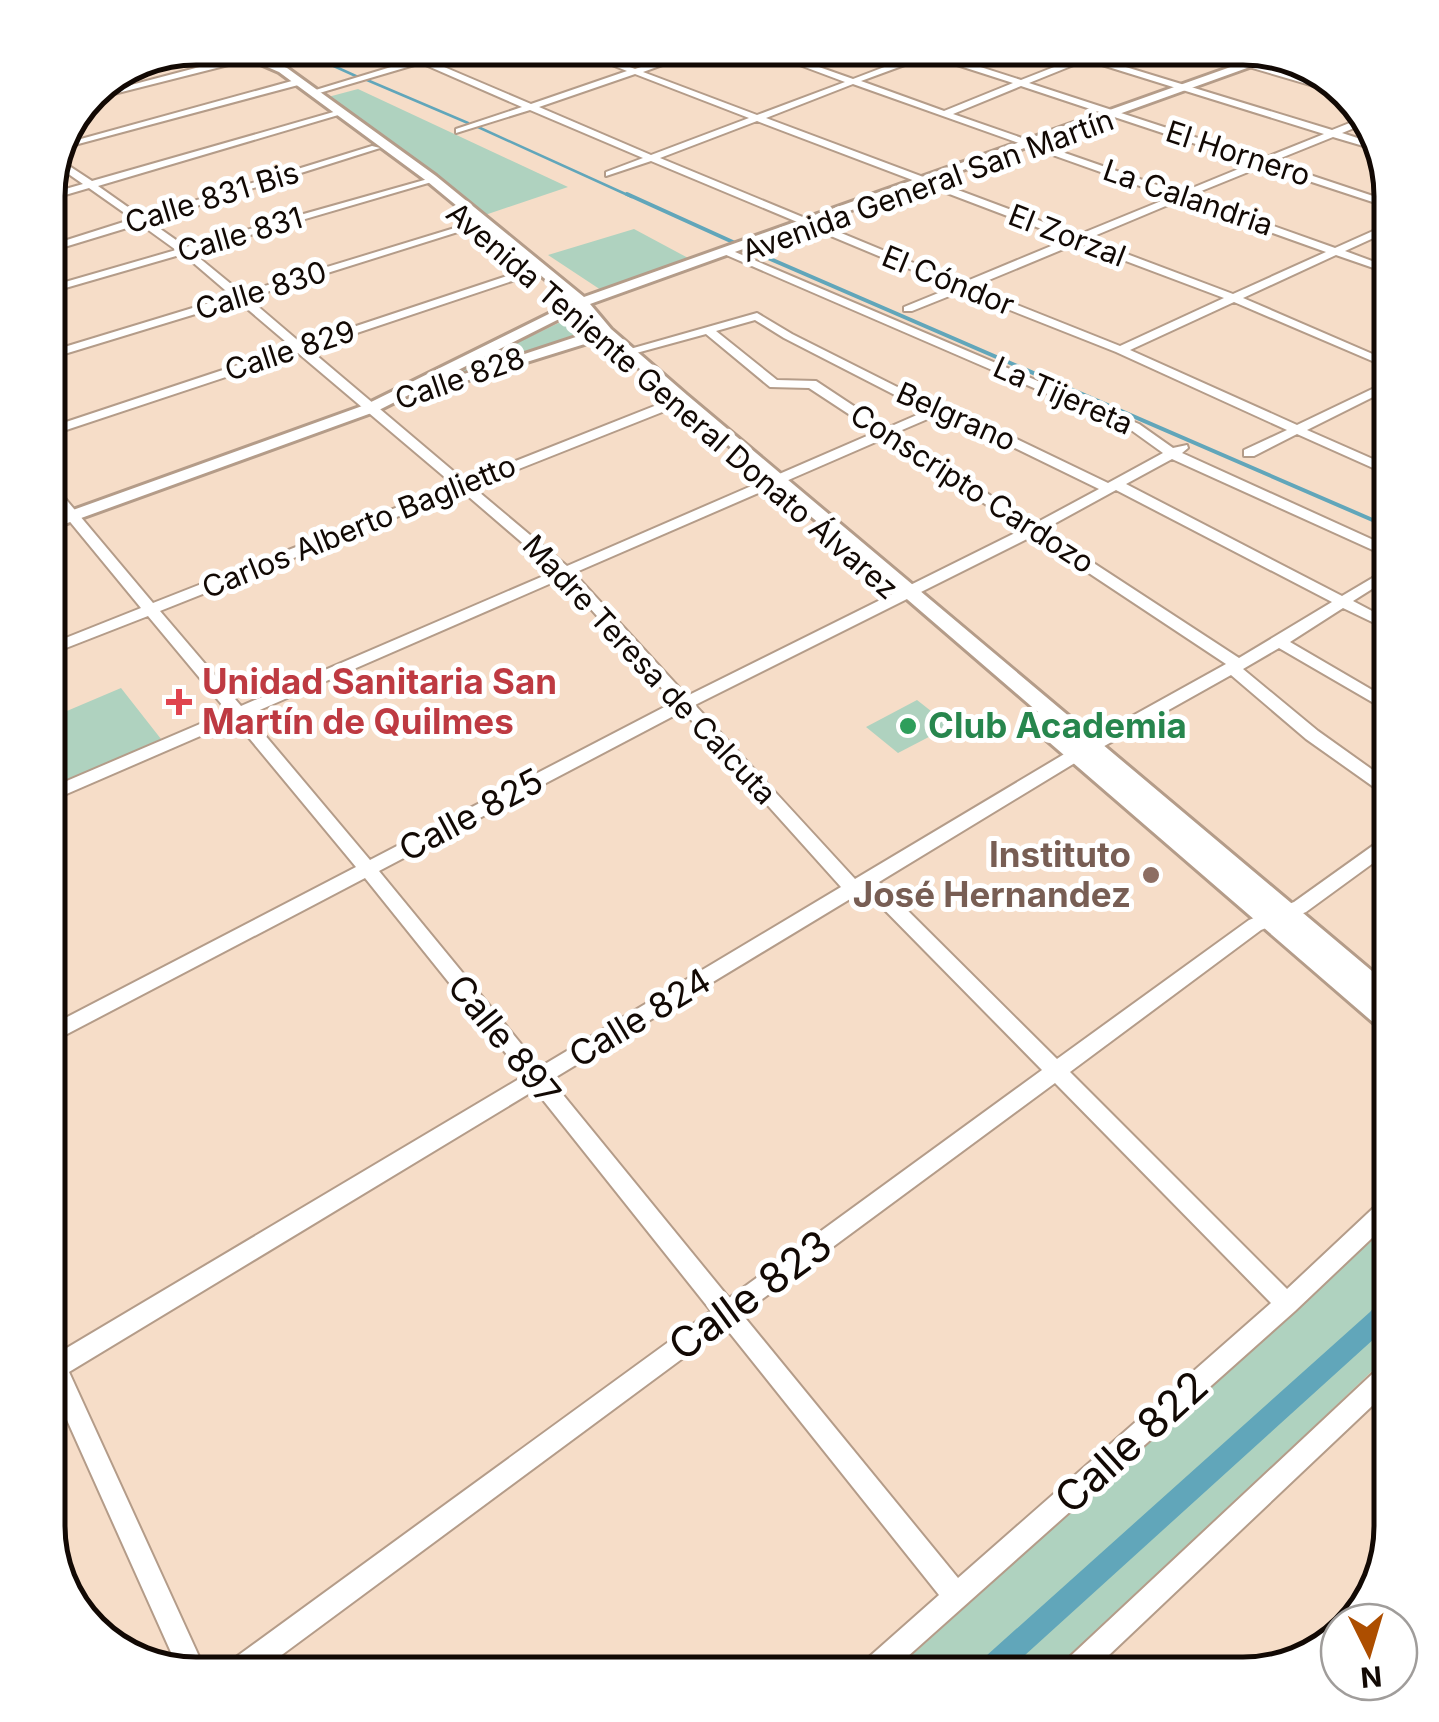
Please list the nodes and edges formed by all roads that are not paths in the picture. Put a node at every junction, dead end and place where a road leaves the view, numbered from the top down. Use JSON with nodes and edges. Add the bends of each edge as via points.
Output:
{"nodes":[{"id":1,"x":218,"y":65,"type":"edge"},
{"id":2,"x":263,"y":65,"type":"edge"},
{"id":3,"x":407,"y":65,"type":"edge"},
{"id":4,"x":436,"y":65,"type":"edge"},
{"id":5,"x":618,"y":65,"type":"edge"},
{"id":6,"x":653,"y":65,"type":"edge"},
{"id":7,"x":807,"y":65,"type":"edge"},
{"id":8,"x":895,"y":65,"type":"edge"},
{"id":9,"x":968,"y":65,"type":"edge"},
{"id":10,"x":1066,"y":65,"type":"edge"},
{"id":11,"x":1112,"y":65,"type":"edge"},
{"id":12,"x":1248,"y":65,"type":"edge"},
{"id":13,"x":1251,"y":66,"type":"junction"},
{"id":14,"x":634,"y":71,"type":"junction"},
{"id":15,"x":854,"y":81,"type":"junction"},
{"id":16,"x":294,"y":83,"type":"junction"},
{"id":17,"x":1022,"y":83,"type":"junction"},
{"id":18,"x":1309,"y":83,"type":"edge"},
{"id":19,"x":1189,"y":89,"type":"junction"},
{"id":20,"x":118,"y":91,"type":"edge"},
{"id":21,"x":313,"y":92,"type":"junction"},
{"id":22,"x":531,"y":106,"type":"junction"},
{"id":23,"x":336,"y":114,"type":"junction"},
{"id":24,"x":946,"y":114,"type":"junction"},
{"id":25,"x":1117,"y":114,"type":"junction"},
{"id":26,"x":758,"y":118,"type":"junction"},
{"id":27,"x":1353,"y":126,"type":"edge"},
{"id":28,"x":459,"y":130,"type":"dead end"},
{"id":29,"x":1334,"y":134,"type":"junction"},
{"id":30,"x":1361,"y":142,"type":"edge"},
{"id":31,"x":77,"y":143,"type":"edge"},
{"id":32,"x":1035,"y":144,"type":"junction"},
{"id":33,"x":376,"y":148,"type":"junction"},
{"id":34,"x":652,"y":157,"type":"junction"},
{"id":35,"x":1261,"y":162,"type":"junction"},
{"id":36,"x":68,"y":169,"type":"edge"},
{"id":37,"x":609,"y":174,"type":"dead end"},
{"id":38,"x":426,"y":180,"type":"junction"},
{"id":39,"x":928,"y":183,"type":"junction"},
{"id":40,"x":92,"y":184,"type":"junction"},
{"id":41,"x":65,"y":192,"type":"edge"},
{"id":42,"x":1179,"y":195,"type":"junction"},
{"id":43,"x":1374,"y":199,"type":"edge"},
{"id":44,"x":141,"y":220,"type":"junction"},
{"id":45,"x":475,"y":224,"type":"junction"},
{"id":46,"x":812,"y":226,"type":"junction"},
{"id":47,"x":1374,"y":234,"type":"edge"},
{"id":48,"x":1074,"y":238,"type":"junction"},
{"id":49,"x":65,"y":243,"type":"edge"},
{"id":50,"x":1337,"y":250,"type":"junction"},
{"id":51,"x":185,"y":251,"type":"junction"},
{"id":52,"x":738,"y":256,"type":"junction"},
{"id":53,"x":1374,"y":264,"type":"edge"},
{"id":54,"x":532,"y":272,"type":"junction"},
{"id":55,"x":65,"y":285,"type":"edge"},
{"id":56,"x":959,"y":287,"type":"junction"},
{"id":57,"x":239,"y":298,"type":"junction"},
{"id":58,"x":1234,"y":298,"type":"junction"},
{"id":59,"x":581,"y":307,"type":"junction"},
{"id":60,"x":908,"y":309,"type":"dead end"},
{"id":61,"x":707,"y":329,"type":"junction"},
{"id":62,"x":907,"y":332,"type":"junction"},
{"id":63,"x":599,"y":333,"type":"junction"},
{"id":64,"x":298,"y":348,"type":"junction"},
{"id":65,"x":1120,"y":350,"type":"junction"},
{"id":66,"x":65,"y":351,"type":"edge"},
{"id":67,"x":629,"y":351,"type":"junction"},
{"id":68,"x":1374,"y":358,"type":"edge"},
{"id":69,"x":1374,"y":393,"type":"edge"},
{"id":70,"x":671,"y":404,"type":"junction"},
{"id":71,"x":370,"y":408,"type":"junction"},
{"id":72,"x":936,"y":410,"type":"junction"},
{"id":73,"x":65,"y":426,"type":"edge"},
{"id":74,"x":1298,"y":430,"type":"junction"},
{"id":75,"x":882,"y":431,"type":"junction"},
{"id":76,"x":1172,"y":449,"type":"junction"},
{"id":77,"x":1249,"y":453,"type":"dead end"},
{"id":78,"x":1374,"y":464,"type":"edge"},
{"id":79,"x":769,"y":480,"type":"junction"},
{"id":80,"x":463,"y":485,"type":"junction"},
{"id":81,"x":1111,"y":486,"type":"junction"},
{"id":82,"x":65,"y":508,"type":"edge"},
{"id":83,"x":72,"y":516,"type":"junction"},
{"id":84,"x":65,"y":519,"type":"edge"},
{"id":85,"x":1035,"y":530,"type":"junction"},
{"id":86,"x":1374,"y":545,"type":"edge"},
{"id":87,"x":563,"y":570,"type":"junction"},
{"id":88,"x":1374,"y":583,"type":"edge"},
{"id":89,"x":902,"y":594,"type":"junction"},
{"id":90,"x":1344,"y":603,"type":"junction"},
{"id":91,"x":153,"y":608,"type":"junction"},
{"id":92,"x":1374,"y":617,"type":"edge"},
{"id":93,"x":1279,"y":642,"type":"junction"},
{"id":94,"x":65,"y":643,"type":"edge"},
{"id":95,"x":1234,"y":666,"type":"junction"},
{"id":96,"x":1374,"y":697,"type":"edge"},
{"id":97,"x":684,"y":704,"type":"junction"},
{"id":98,"x":238,"y":712,"type":"junction"},
{"id":99,"x":1084,"y":750,"type":"junction"},
{"id":100,"x":1374,"y":779,"type":"edge"},
{"id":101,"x":65,"y":788,"type":"edge"},
{"id":102,"x":1374,"y":854,"type":"edge"},
{"id":103,"x":368,"y":869,"type":"junction"},
{"id":104,"x":861,"y":886,"type":"junction"},
{"id":105,"x":1277,"y":915,"type":"junction"},
{"id":106,"x":1374,"y":988,"type":"edge"},
{"id":107,"x":1374,"y":1006,"type":"edge"},
{"id":108,"x":65,"y":1027,"type":"edge"},
{"id":109,"x":1054,"y":1072,"type":"junction"},
{"id":110,"x":535,"y":1080,"type":"junction"},
{"id":111,"x":1374,"y":1223,"type":"edge"},
{"id":112,"x":1287,"y":1304,"type":"junction"},
{"id":113,"x":726,"y":1312,"type":"junction"},
{"id":114,"x":65,"y":1354,"type":"edge"},
{"id":115,"x":65,"y":1395,"type":"edge"},
{"id":116,"x":1374,"y":1406,"type":"edge"},
{"id":117,"x":956,"y":1598,"type":"junction"},
{"id":118,"x":186,"y":1656,"type":"edge"},
{"id":119,"x":257,"y":1657,"type":"edge"},
{"id":120,"x":888,"y":1657,"type":"edge"},
{"id":121,"x":1089,"y":1657,"type":"edge"}],
"edges":[{"from":1,"to":20,"type":"street"},
{"from":2,"to":16,"type":"main road","name":"Avenida Teniente General Donato Álvarez"},
{"from":3,"to":21,"type":"street"},
{"from":4,"to":22,"type":"street","name":"El Cóndor"},
{"from":5,"to":14,"type":"street","name":"El Zorzal"},
{"from":6,"to":14,"type":"street"},
{"from":7,"to":15,"type":"street","name":"La Calandria"},
{"from":8,"to":15,"type":"street"},
{"from":9,"to":17,"type":"street","name":"El Hornero"},
{"from":10,"to":17,"type":"street"},
{"from":11,"to":19,"type":"street"},
{"from":12,"to":13,"type":"street"},
{"from":13,"to":18,"type":"street"},
{"from":13,"to":19,"type":"main road","name":"Avenida General San Martín"},
{"from":14,"to":22,"type":"street"},
{"from":14,"to":26,"type":"street","name":"El Zorzal"},
{"from":15,"to":24,"type":"street","name":"La Calandria"},
{"from":15,"to":26,"type":"street"},
{"from":16,"to":21,"type":"main road","name":"Avenida Teniente General Donato Álvarez"},
{"from":16,"to":23,"type":"main road","name":"Avenida Teniente General Donato Álvarez"},
{"from":16,"to":31,"type":"street"},
{"from":17,"to":24,"type":"street"},
{"from":17,"to":25,"type":"street","name":"El Hornero"},
{"from":19,"to":25,"type":"main road","name":"Avenida General San Martín"},
{"from":19,"to":29,"type":"street"},
{"from":21,"to":23,"type":"main road","name":"Avenida Teniente General Donato Álvarez"},
{"from":22,"to":28,"type":"street"},
{"from":22,"to":34,"type":"street","name":"El Cóndor"},
{"from":23,"to":33,"type":"main road","name":"Avenida Teniente General Donato Álvarez"},
{"from":23,"to":38,"type":"main road","name":"Avenida Teniente General Donato Álvarez"},
{"from":23,"to":40,"type":"street"},
{"from":24,"to":32,"type":"street","name":"La Calandria"},
{"from":25,"to":32,"type":"main road","name":"Avenida General San Martín"},
{"from":25,"to":35,"type":"street","name":"El Hornero"},
{"from":26,"to":34,"type":"street"},
{"from":26,"to":39,"type":"street","name":"El Zorzal"},
{"from":27,"to":29,"type":"street"},
{"from":29,"to":30,"type":"street"},
{"from":29,"to":35,"type":"street"},
{"from":32,"to":39,"type":"main road","name":"Avenida General San Martín"},
{"from":32,"to":42,"type":"street","name":"La Calandria"},
{"from":33,"to":38,"type":"main road","name":"Avenida Teniente General Donato Álvarez"},
{"from":33,"to":44,"type":"street","name":"Calle 831 Bis"},
{"from":34,"to":37,"type":"street"},
{"from":34,"to":46,"type":"street","name":"El Cóndor"},
{"from":35,"to":42,"type":"street"},
{"from":35,"to":43,"type":"street","name":"El Hornero"},
{"from":36,"to":40,"type":"street","name":"Madre Teresa de Calcuta"},
{"from":38,"to":45,"type":"main road","name":"Avenida Teniente General Donato Álvarez"},
{"from":38,"to":51,"type":"street","name":"Calle 831"},
{"from":38,"to":59,"type":"main road","name":"Avenida Teniente General Donato Álvarez"},
{"from":39,"to":46,"type":"main road","name":"Avenida General San Martín"},
{"from":39,"to":48,"type":"street","name":"El Zorzal"},
{"from":40,"to":41,"type":"street"},
{"from":40,"to":44,"type":"street","name":"Madre Teresa de Calcuta"},
{"from":42,"to":48,"type":"street"},
{"from":42,"to":50,"type":"street","name":"La Calandria"},
{"from":44,"to":49,"type":"street","name":"Calle 831 Bis"},
{"from":44,"to":51,"type":"street","name":"Madre Teresa de Calcuta"},
{"from":45,"to":54,"type":"main road","name":"Avenida Teniente General Donato Álvarez"},
{"from":45,"to":57,"type":"street","name":"Calle 830"},
{"from":46,"to":52,"type":"main road","name":"Avenida General San Martín"},
{"from":46,"to":56,"type":"street","name":"El Cóndor"},
{"from":47,"to":50,"type":"street"},
{"from":48,"to":56,"type":"street"},
{"from":48,"to":58,"type":"street","name":"El Zorzal"},
{"from":50,"to":53,"type":"street","name":"La Calandria"},
{"from":50,"to":58,"type":"street"},
{"from":51,"to":55,"type":"street","name":"Calle 831"},
{"from":51,"to":57,"type":"street","name":"Madre Teresa de Calcuta"},
{"from":52,"to":59,"type":"main road","name":"Avenida General San Martín"},
{"from":52,"to":62,"type":"street","name":"La Tijereta"},
{"from":54,"to":59,"type":"main road","name":"Avenida Teniente General Donato Álvarez"},
{"from":54,"to":64,"type":"street","name":"Calle 829"},
{"from":56,"to":60,"type":"street"},
{"from":56,"to":65,"type":"street","name":"El Cóndor"},
{"from":57,"to":64,"type":"street","name":"Madre Teresa de Calcuta"},
{"from":57,"to":66,"type":"street","name":"Calle 830"},
{"from":58,"to":65,"type":"street"},
{"from":58,"to":68,"type":"street","name":"El Zorzal"},
{"from":59,"to":63,"type":"main road","name":"Avenida Teniente General Donato Álvarez"},
{"from":59,"to":71,"type":"main road","name":"Avenida General San Martín"},
{"from":61,"to":67,"type":"street"},
{"from":61,"to":72,"type":"street","name":"Belgrano","via":[[753,316]]},
{"from":61,"to":75,"type":"street","name":"Conscripto Cardozo","via":[[774,384],[812,384]]},
{"from":62,"to":76,"type":"street","name":"La Tijereta"},
{"from":62,"to":76,"type":"street","via":[[1136,439]]},
{"from":63,"to":67,"type":"main road","name":"Avenida Teniente General Donato Álvarez"},
{"from":63,"to":70,"type":"main road","name":"Avenida Teniente General Donato Álvarez"},
{"from":63,"to":71,"type":"main road","name":"Calle 828"},
{"from":64,"to":71,"type":"street","name":"Madre Teresa de Calcuta"},
{"from":64,"to":73,"type":"street","name":"Calle 829"},
{"from":65,"to":74,"type":"street","name":"El Cóndor"},
{"from":67,"to":79,"type":"main road","name":"Avenida Teniente General Donato Álvarez"},
{"from":69,"to":74,"type":"street"},
{"from":70,"to":79,"type":"main road","name":"Avenida Teniente General Donato Álvarez"},
{"from":70,"to":80,"type":"street","name":"Carlos Alberto Baglietto"},
{"from":71,"to":80,"type":"street","name":"Madre Teresa de Calcuta"},
{"from":71,"to":83,"type":"main road","name":"Avenida General San Martín"},
{"from":72,"to":75,"type":"street"},
{"from":72,"to":81,"type":"street","name":"Belgrano"},
{"from":74,"to":77,"type":"street"},
{"from":74,"to":78,"type":"street","name":"El Cóndor"},
{"from":75,"to":79,"type":"street"},
{"from":75,"to":85,"type":"street","name":"Conscripto Cardozo"},
{"from":76,"to":81,"type":"street","name":"Calle 825"},
{"from":76,"to":86,"type":"street","via":[[1308,504],[1329,525]]},
{"from":79,"to":87,"type":"street"},
{"from":79,"to":89,"type":"main road","name":"Avenida Teniente General Donato Álvarez"},
{"from":80,"to":87,"type":"street","name":"Madre Teresa de Calcuta"},
{"from":80,"to":91,"type":"street","name":"Carlos Alberto Baglietto"},
{"from":81,"to":85,"type":"street","name":"Calle 825"},
{"from":81,"to":90,"type":"street","name":"Belgrano"},
{"from":82,"to":83,"type":"street","name":"Calle 897"},
{"from":83,"to":84,"type":"main road","name":"Avenida General San Martín"},
{"from":83,"to":91,"type":"street","name":"Calle 897"},
{"from":85,"to":89,"type":"street","name":"Calle 825"},
{"from":85,"to":95,"type":"street","name":"Conscripto Cardozo"},
{"from":87,"to":97,"type":"street","name":"Madre Teresa de Calcuta"},
{"from":87,"to":98,"type":"street"},
{"from":88,"to":90,"type":"street","name":"Calle 824"},
{"from":89,"to":97,"type":"street","name":"Calle 825"},
{"from":89,"to":99,"type":"main road","name":"Avenida Teniente General Donato Álvarez"},
{"from":90,"to":92,"type":"street","name":"Belgrano"},
{"from":90,"to":93,"type":"street","name":"Calle 824"},
{"from":91,"to":94,"type":"street","name":"Carlos Alberto Baglietto"},
{"from":91,"to":98,"type":"street","name":"Calle 897"},
{"from":93,"to":95,"type":"street","name":"Calle 824"},
{"from":93,"to":96,"type":"street"},
{"from":95,"to":99,"type":"street","name":"Calle 824"},
{"from":95,"to":100,"type":"street","name":"Conscripto Cardozo"},
{"from":97,"to":103,"type":"street","name":"Calle 825"},
{"from":97,"to":104,"type":"street","name":"Madre Teresa de Calcuta"},
{"from":98,"to":101,"type":"street"},
{"from":98,"to":103,"type":"street","name":"Calle 897"},
{"from":99,"to":104,"type":"street","name":"Calle 824"},
{"from":99,"to":105,"type":"main road","name":"Avenida Teniente General Donato Álvarez"},
{"from":102,"to":105,"type":"street","name":"Calle 823","via":[[1300,907]]},
{"from":103,"to":108,"type":"street","name":"Calle 825"},
{"from":103,"to":110,"type":"street","name":"Calle 897"},
{"from":104,"to":109,"type":"street","name":"Madre Teresa de Calcuta"},
{"from":104,"to":110,"type":"street","name":"Calle 824"},
{"from":105,"to":106,"type":"main road","name":"Avenida Teniente General Donato Álvarez"},
{"from":105,"to":107,"type":"main road","name":"Avenida Teniente General Donato Álvarez"},
{"from":105,"to":109,"type":"street","name":"Calle 823"},
{"from":109,"to":112,"type":"street","name":"Madre Teresa de Calcuta"},
{"from":109,"to":113,"type":"street","name":"Calle 823"},
{"from":110,"to":113,"type":"street","name":"Calle 897"},
{"from":110,"to":114,"type":"street","name":"Calle 824"},
{"from":111,"to":112,"type":"street","name":"Calle 822"},
{"from":112,"to":117,"type":"street","name":"Calle 822"},
{"from":113,"to":117,"type":"street","name":"Calle 897"},
{"from":113,"to":119,"type":"street","name":"Calle 823"},
{"from":115,"to":118,"type":"street"},
{"from":116,"to":121,"type":"street"},
{"from":117,"to":120,"type":"street","name":"Calle 822"}]}
